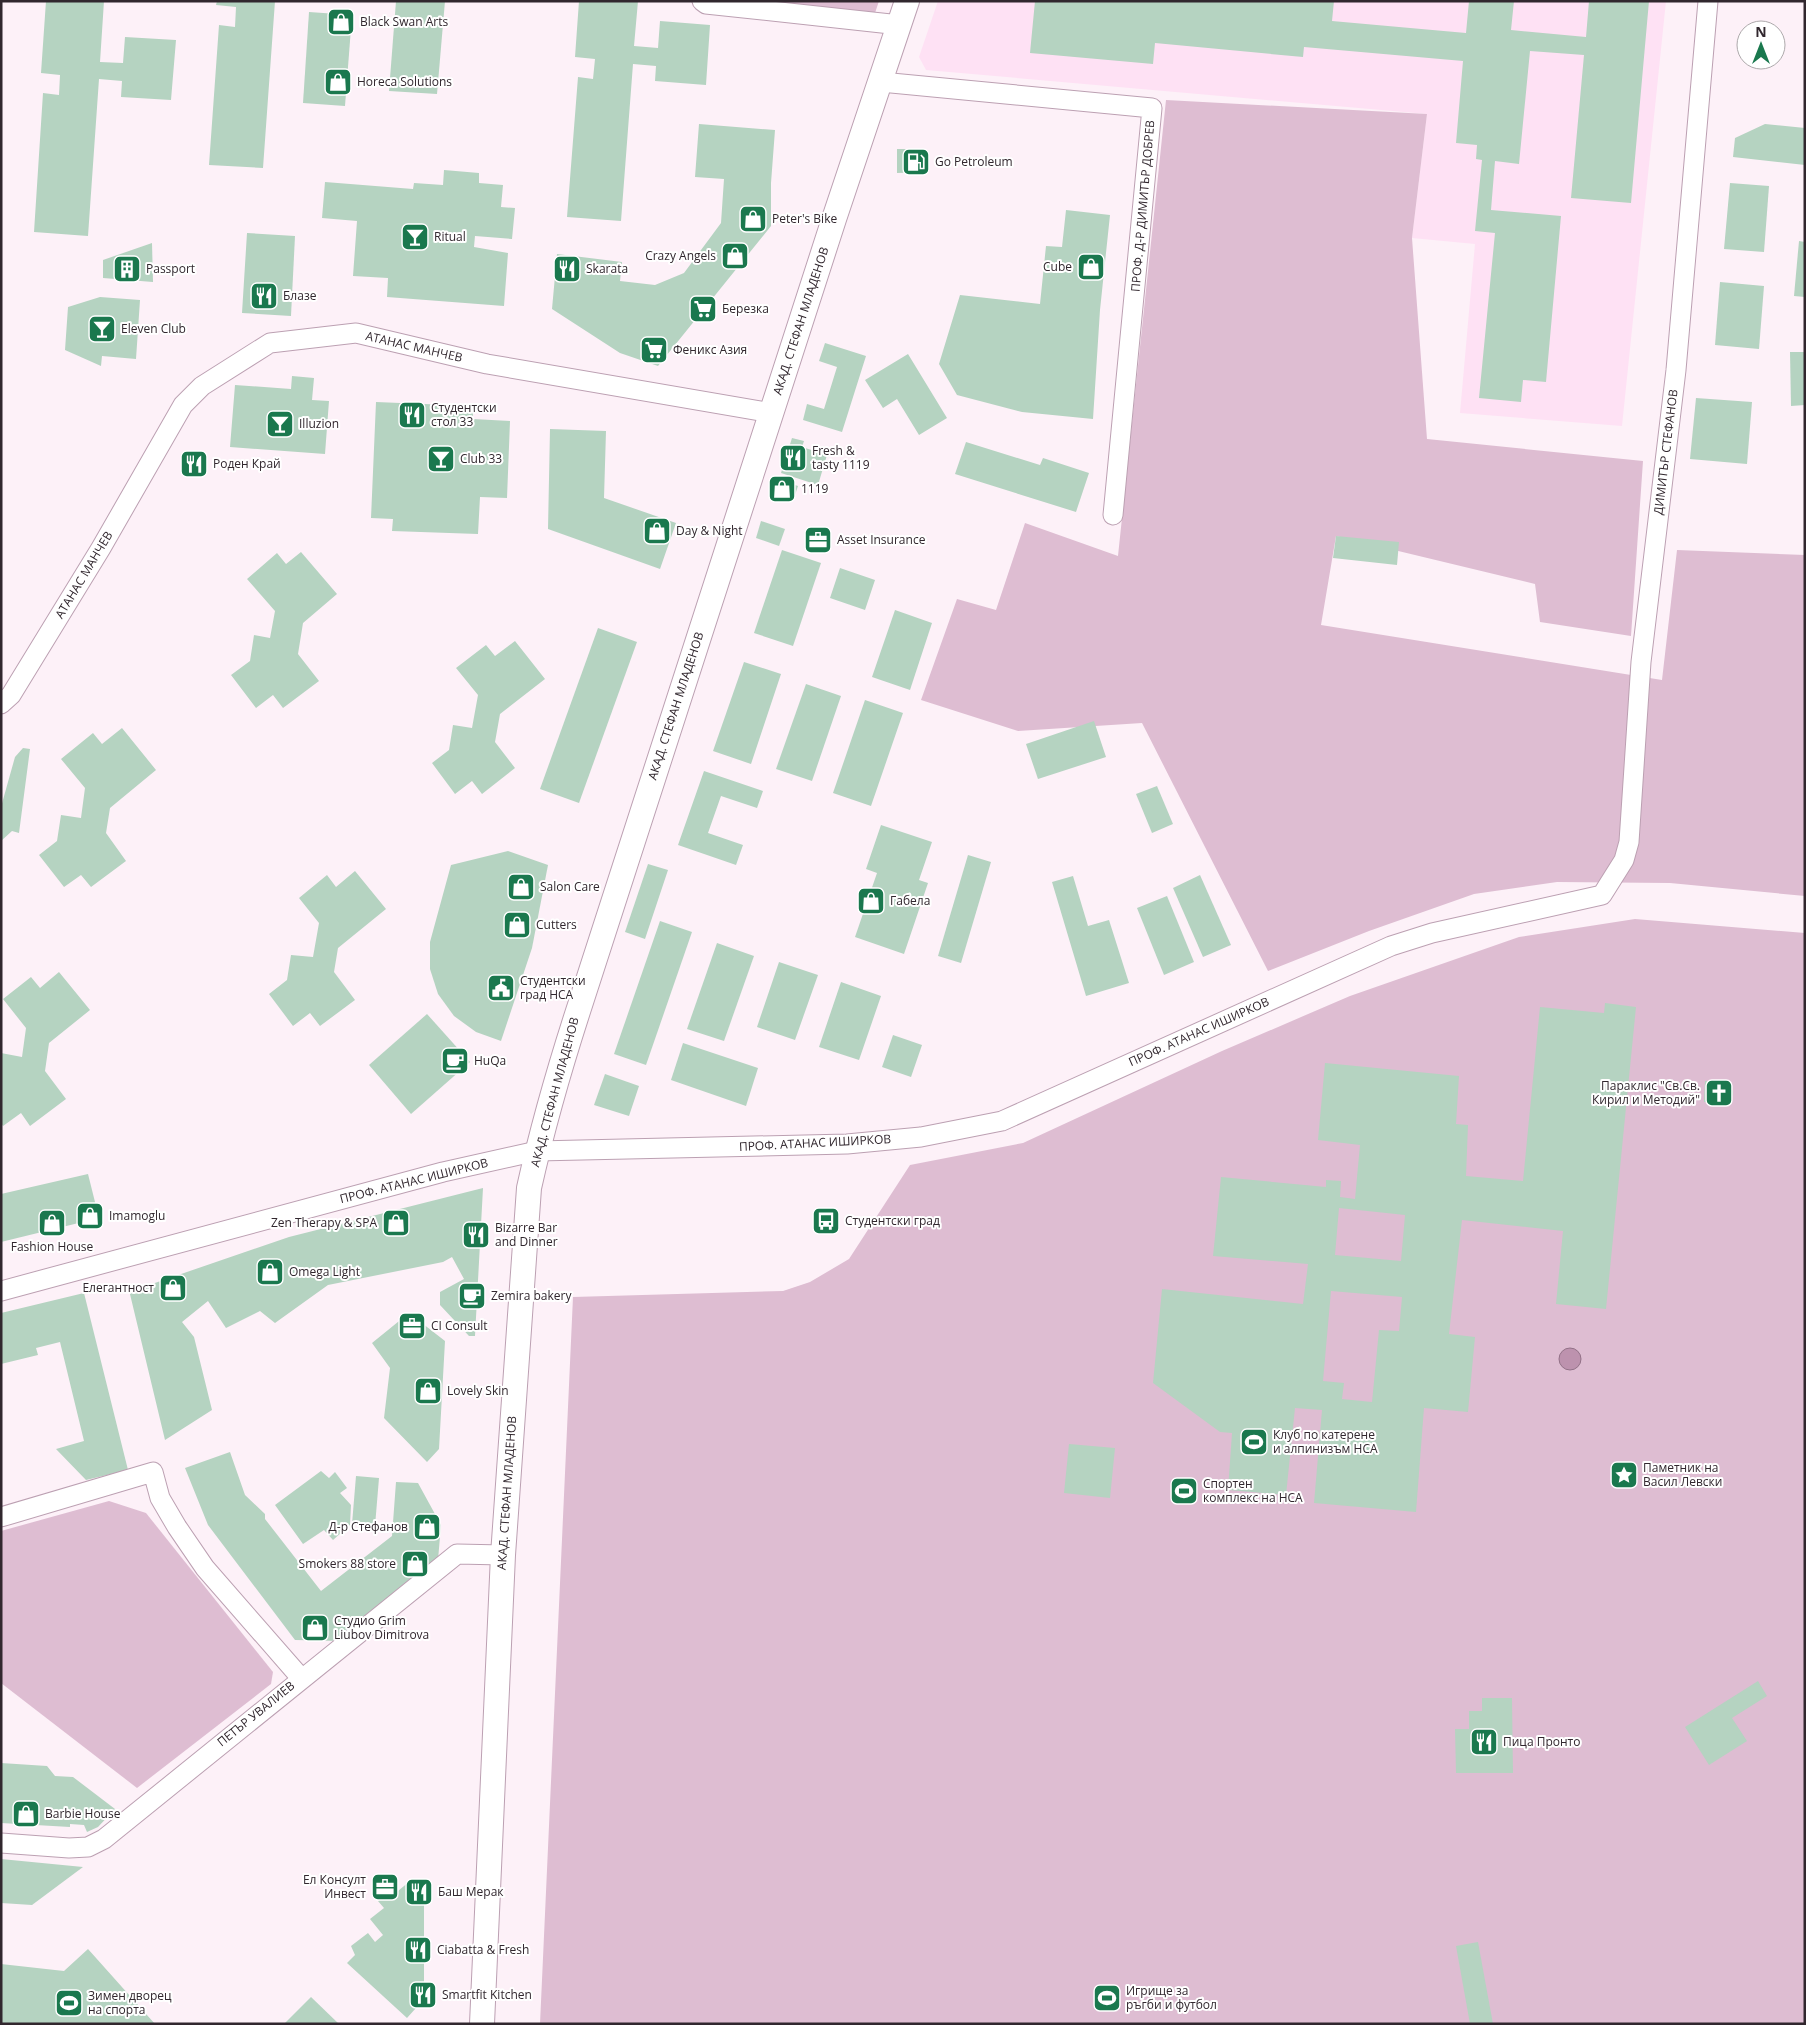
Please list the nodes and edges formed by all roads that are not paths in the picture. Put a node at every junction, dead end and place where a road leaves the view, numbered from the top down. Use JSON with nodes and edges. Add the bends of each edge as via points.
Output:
{"nodes":[{"id":1,"x":702,"y":1,"type":"edge"},
{"id":2,"x":907,"y":1,"type":"edge"},
{"id":3,"x":1708,"y":1,"type":"edge"},
{"id":4,"x":900,"y":25,"type":"junction"},
{"id":5,"x":881,"y":82,"type":"junction"},
{"id":6,"x":772,"y":414,"type":"junction"},
{"id":7,"x":1113,"y":515,"type":"dead end"},
{"id":8,"x":1,"y":704,"type":"edge"},
{"id":9,"x":1602,"y":896,"type":"joint"},
{"id":10,"x":537,"y":1151,"type":"junction"},
{"id":11,"x":1,"y":1291,"type":"edge"},
{"id":12,"x":1,"y":1517,"type":"edge"},
{"id":13,"x":503,"y":1555,"type":"junction"},
{"id":14,"x":301,"y":1678,"type":"junction"},
{"id":15,"x":1,"y":1844,"type":"edge"},
{"id":16,"x":482,"y":2024,"type":"edge"}],
"edges":[{"from":1,"to":4,"type":"street"},
{"from":2,"to":4,"type":"street","name":"АКАД. СТЕФАН МЛАДЕНОВ"},
{"from":3,"to":9,"type":"street","name":"ДИМИТЪР СТЕФАНОВ","via":[[1676,370],[1641,662],[1629,842],[1624,860]]},
{"from":4,"to":5,"type":"street","name":"АКАД. СТЕФАН МЛАДЕНОВ"},
{"from":5,"to":6,"type":"street","name":"АКАД. СТЕФАН МЛАДЕНОВ"},
{"from":5,"to":7,"type":"street","name":"ПРОФ. Д-Р ДИМИТЪР ДОБРЕВ","via":[[1152,108]]},
{"from":6,"to":8,"type":"street","name":"АТАНАС МАНЧЕВ","via":[[504,367],[356,333],[270,343],[202,386],[183,405],[91,565],[11,695]]},
{"from":6,"to":10,"type":"street","name":"АКАД. СТЕФАН МЛАДЕНОВ","via":[[558,1070]]},
{"from":9,"to":10,"type":"street","name":"ПРОФ. АТАНАС ИШИРКОВ","via":[[1432,933],[1391,946],[1002,1121],[921,1138],[847,1144]]},
{"from":10,"to":11,"type":"street","name":"ПРОФ. АТАНАС ИШИРКОВ","via":[[443,1172]]},
{"from":10,"to":13,"type":"street","name":"АКАД. СТЕФАН МЛАДЕНОВ","via":[[529,1188]]},
{"from":12,"to":14,"type":"street","via":[[153,1472],[160,1498],[205,1568]]},
{"from":13,"to":14,"type":"street","name":"ПЕТЪР УВАЛИЕВ","via":[[456,1554]]},
{"from":13,"to":16,"type":"street","name":"АКАД. СТЕФАН МЛАДЕНОВ"},
{"from":14,"to":15,"type":"street","name":"ПЕТЪР УВАЛИЕВ","via":[[104,1839],[88,1848]]}]}
